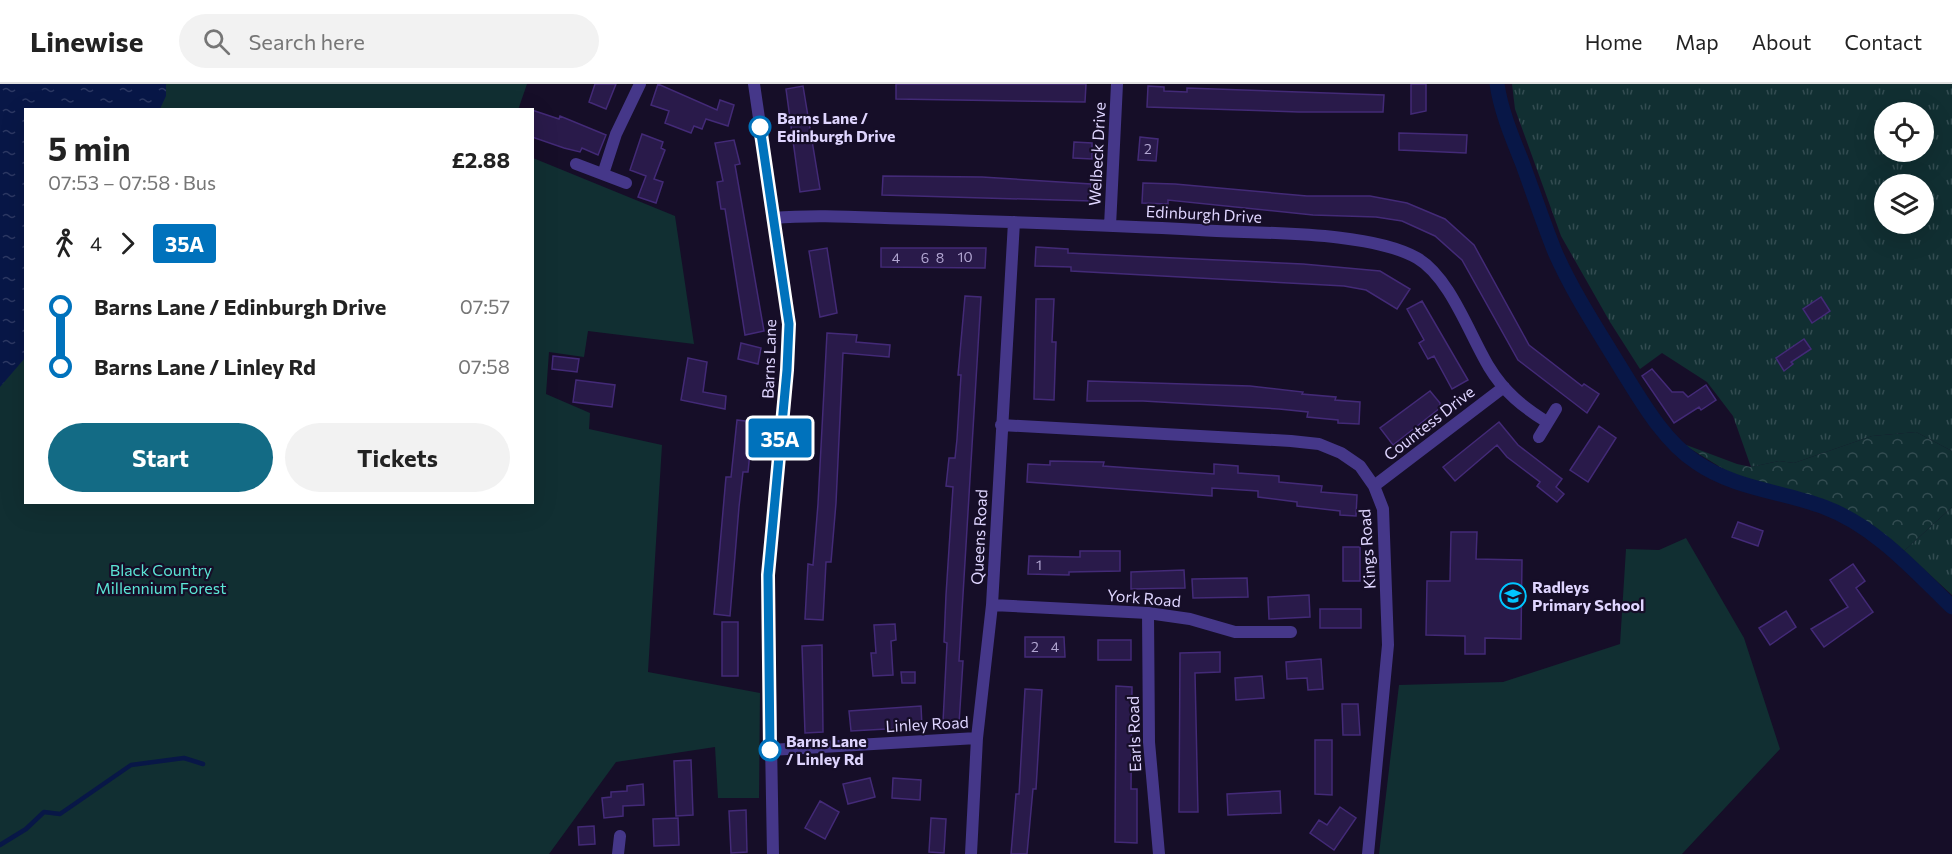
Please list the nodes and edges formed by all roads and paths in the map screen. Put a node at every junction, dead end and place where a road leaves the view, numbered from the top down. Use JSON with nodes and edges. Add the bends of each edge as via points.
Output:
{"nodes":[{"id":1,"x":640,"y":84,"type":"edge"},
{"id":2,"x":753,"y":84,"type":"edge"},
{"id":3,"x":1117,"y":84,"type":"edge"},
{"id":4,"x":576,"y":164,"type":"dead end"},
{"id":5,"x":603,"y":174,"type":"junction"},
{"id":6,"x":626,"y":183,"type":"dead end"},
{"id":7,"x":773,"y":218,"type":"junction"},
{"id":8,"x":1014,"y":222,"type":"junction"},
{"id":9,"x":1110,"y":226,"type":"junction"},
{"id":10,"x":1504,"y":387,"type":"junction"},
{"id":11,"x":1556,"y":409,"type":"dead end"},
{"id":12,"x":1547,"y":422,"type":"junction"},
{"id":13,"x":1001,"y":425,"type":"junction"},
{"id":14,"x":1539,"y":437,"type":"dead end"},
{"id":15,"x":1374,"y":486,"type":"junction"},
{"id":16,"x":992,"y":605,"type":"junction"},
{"id":17,"x":1148,"y":613,"type":"junction"},
{"id":18,"x":1291,"y":632,"type":"dead end"},
{"id":19,"x":978,"y":738,"type":"junction"},
{"id":20,"x":770,"y":750,"type":"junction"},
{"id":21,"x":620,"y":836,"type":"dead end"},
{"id":22,"x":618,"y":854,"type":"edge"},
{"id":23,"x":773,"y":854,"type":"edge"},
{"id":24,"x":971,"y":854,"type":"edge"},
{"id":25,"x":1159,"y":854,"type":"edge"},
{"id":26,"x":1368,"y":854,"type":"edge"}],
"edges":[{"from":1,"to":5,"type":"street","via":[[616,134]]},
{"from":2,"to":7,"type":"street","name":"Barns Lane"},
{"from":3,"to":9,"type":"street","name":"Welbeck Drive"},
{"from":4,"to":5,"type":"street"},
{"from":5,"to":6,"type":"street"},
{"from":7,"to":8,"type":"street","name":"Edinburgh Drive"},
{"from":7,"to":20,"type":"street","name":"Barns Lane","via":[[789,345],[768,575]]},
{"from":8,"to":9,"type":"street","name":"Edinburgh Drive"},
{"from":8,"to":13,"type":"street","name":"Queens Road"},
{"from":9,"to":10,"type":"street","name":"Edinburgh Drive","via":[[1329,237],[1399,249],[1420,260],[1447,290]]},
{"from":10,"to":12,"type":"street","name":"Edinburgh Drive","via":[[1519,405]]},
{"from":10,"to":15,"type":"street","name":"Countess Drive"},
{"from":11,"to":12,"type":"street"},
{"from":12,"to":14,"type":"street"},
{"from":13,"to":15,"type":"street","name":"Kings Road","via":[[1319,444],[1360,466]]},
{"from":13,"to":16,"type":"street","name":"Queens Road"},
{"from":15,"to":26,"type":"street","name":"Kings Road","via":[[1383,509],[1388,645]]},
{"from":16,"to":17,"type":"street","name":"York Road"},
{"from":16,"to":19,"type":"street","name":"Queens Road"},
{"from":17,"to":18,"type":"street","name":"York Road","via":[[1190,619],[1235,632]]},
{"from":17,"to":25,"type":"street","name":"Earls Road","via":[[1149,742]]},
{"from":19,"to":20,"type":"street","name":"Linley Road"},
{"from":19,"to":24,"type":"street","name":"Queens Road"},
{"from":20,"to":23,"type":"street","name":"Barns Lane"},
{"from":21,"to":22,"type":"street"}]}
